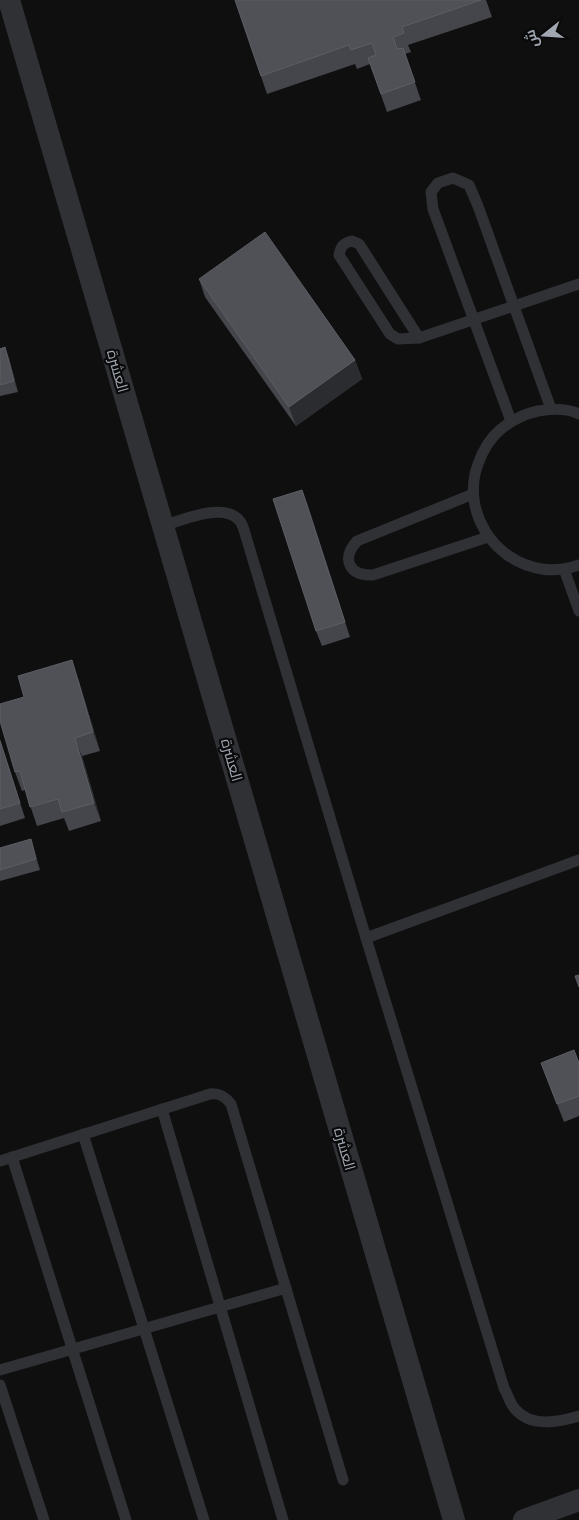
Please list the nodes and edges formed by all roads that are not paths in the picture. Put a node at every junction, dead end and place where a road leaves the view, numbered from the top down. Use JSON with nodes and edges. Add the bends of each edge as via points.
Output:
{"nodes":[{"id":1,"x":10,"y":0,"type":"edge"},
{"id":2,"x":579,"y":284,"type":"edge"},
{"id":3,"x":514,"y":306,"type":"junction"},
{"id":4,"x":474,"y":320,"type":"junction"},
{"id":5,"x":420,"y":338,"type":"junction"},
{"id":6,"x":551,"y":409,"type":"junction"},
{"id":7,"x":579,"y":414,"type":"edge"},
{"id":8,"x":511,"y":421,"type":"junction"},
{"id":9,"x":473,"y":494,"type":"junction"},
{"id":10,"x":163,"y":526,"type":"junction"},
{"id":11,"x":488,"y":537,"type":"junction"},
{"id":12,"x":579,"y":565,"type":"edge"},
{"id":13,"x":564,"y":569,"type":"junction"},
{"id":14,"x":579,"y":611,"type":"edge"},
{"id":15,"x":579,"y":860,"type":"edge"},
{"id":16,"x":366,"y":938,"type":"junction"},
{"id":17,"x":162,"y":1109,"type":"junction"},
{"id":18,"x":83,"y":1134,"type":"junction"},
{"id":19,"x":12,"y":1157,"type":"junction"},
{"id":20,"x":0,"y":1161,"type":"edge"},
{"id":21,"x":286,"y":1288,"type":"junction"},
{"id":22,"x":220,"y":1307,"type":"junction"},
{"id":23,"x":144,"y":1329,"type":"junction"},
{"id":24,"x":73,"y":1349,"type":"junction"},
{"id":25,"x":0,"y":1370,"type":"edge"},
{"id":26,"x":0,"y":1385,"type":"edge"},
{"id":27,"x":579,"y":1416,"type":"edge"},
{"id":28,"x":343,"y":1480,"type":"dead end"},
{"id":29,"x":579,"y":1500,"type":"edge"},
{"id":30,"x":44,"y":1520,"type":"edge"},
{"id":31,"x":126,"y":1520,"type":"edge"},
{"id":32,"x":204,"y":1520,"type":"edge"},
{"id":33,"x":283,"y":1520,"type":"edge"},
{"id":34,"x":454,"y":1520,"type":"edge"},
{"id":35,"x":524,"y":1520,"type":"edge"}],
"edges":[{"from":1,"to":10,"type":"street","name":"العشرة"},
{"from":2,"to":3,"type":"lane"},
{"from":3,"to":4,"type":"lane"},
{"from":3,"to":4,"type":"lane","via":[[469,185],[453,178],[438,183],[431,192],[433,209]]},
{"from":3,"to":6,"type":"lane"},
{"from":4,"to":5,"type":"lane"},
{"from":4,"to":8,"type":"lane"},
{"from":5,"to":5,"type":"lane","via":[[359,244],[345,243],[340,248],[342,262],[390,334],[398,339]]},
{"from":6,"to":7,"type":"lane"},
{"from":6,"to":8,"type":"lane","via":[[530,412]]},
{"from":8,"to":9,"type":"lane","via":[[494,435],[482,452],[475,472]]},
{"from":9,"to":11,"type":"lane","via":[[478,516]]},
{"from":9,"to":11,"type":"lane","via":[[357,541],[348,560],[353,570],[362,576],[373,575]]},
{"from":10,"to":16,"type":"lane","via":[[219,512],[230,513],[244,530]]},
{"from":10,"to":34,"type":"street","name":"العشرة"},
{"from":11,"to":13,"type":"lane","via":[[521,563],[542,569]]},
{"from":12,"to":13,"type":"lane"},
{"from":13,"to":14,"type":"lane"},
{"from":15,"to":16,"type":"lane"},
{"from":16,"to":27,"type":"lane","via":[[504,1388],[515,1410],[532,1421],[551,1422]]},
{"from":17,"to":18,"type":"lane"},
{"from":17,"to":21,"type":"lane","via":[[210,1094],[222,1095],[231,1104]]},
{"from":17,"to":22,"type":"lane"},
{"from":18,"to":19,"type":"lane"},
{"from":18,"to":23,"type":"lane"},
{"from":19,"to":20,"type":"lane"},
{"from":19,"to":24,"type":"lane"},
{"from":21,"to":22,"type":"lane"},
{"from":21,"to":28,"type":"lane"},
{"from":22,"to":23,"type":"lane"},
{"from":22,"to":33,"type":"lane"},
{"from":23,"to":24,"type":"lane"},
{"from":23,"to":32,"type":"lane"},
{"from":24,"to":25,"type":"lane"},
{"from":24,"to":31,"type":"lane"},
{"from":26,"to":30,"type":"lane"},
{"from":29,"to":35,"type":"street"}]}
